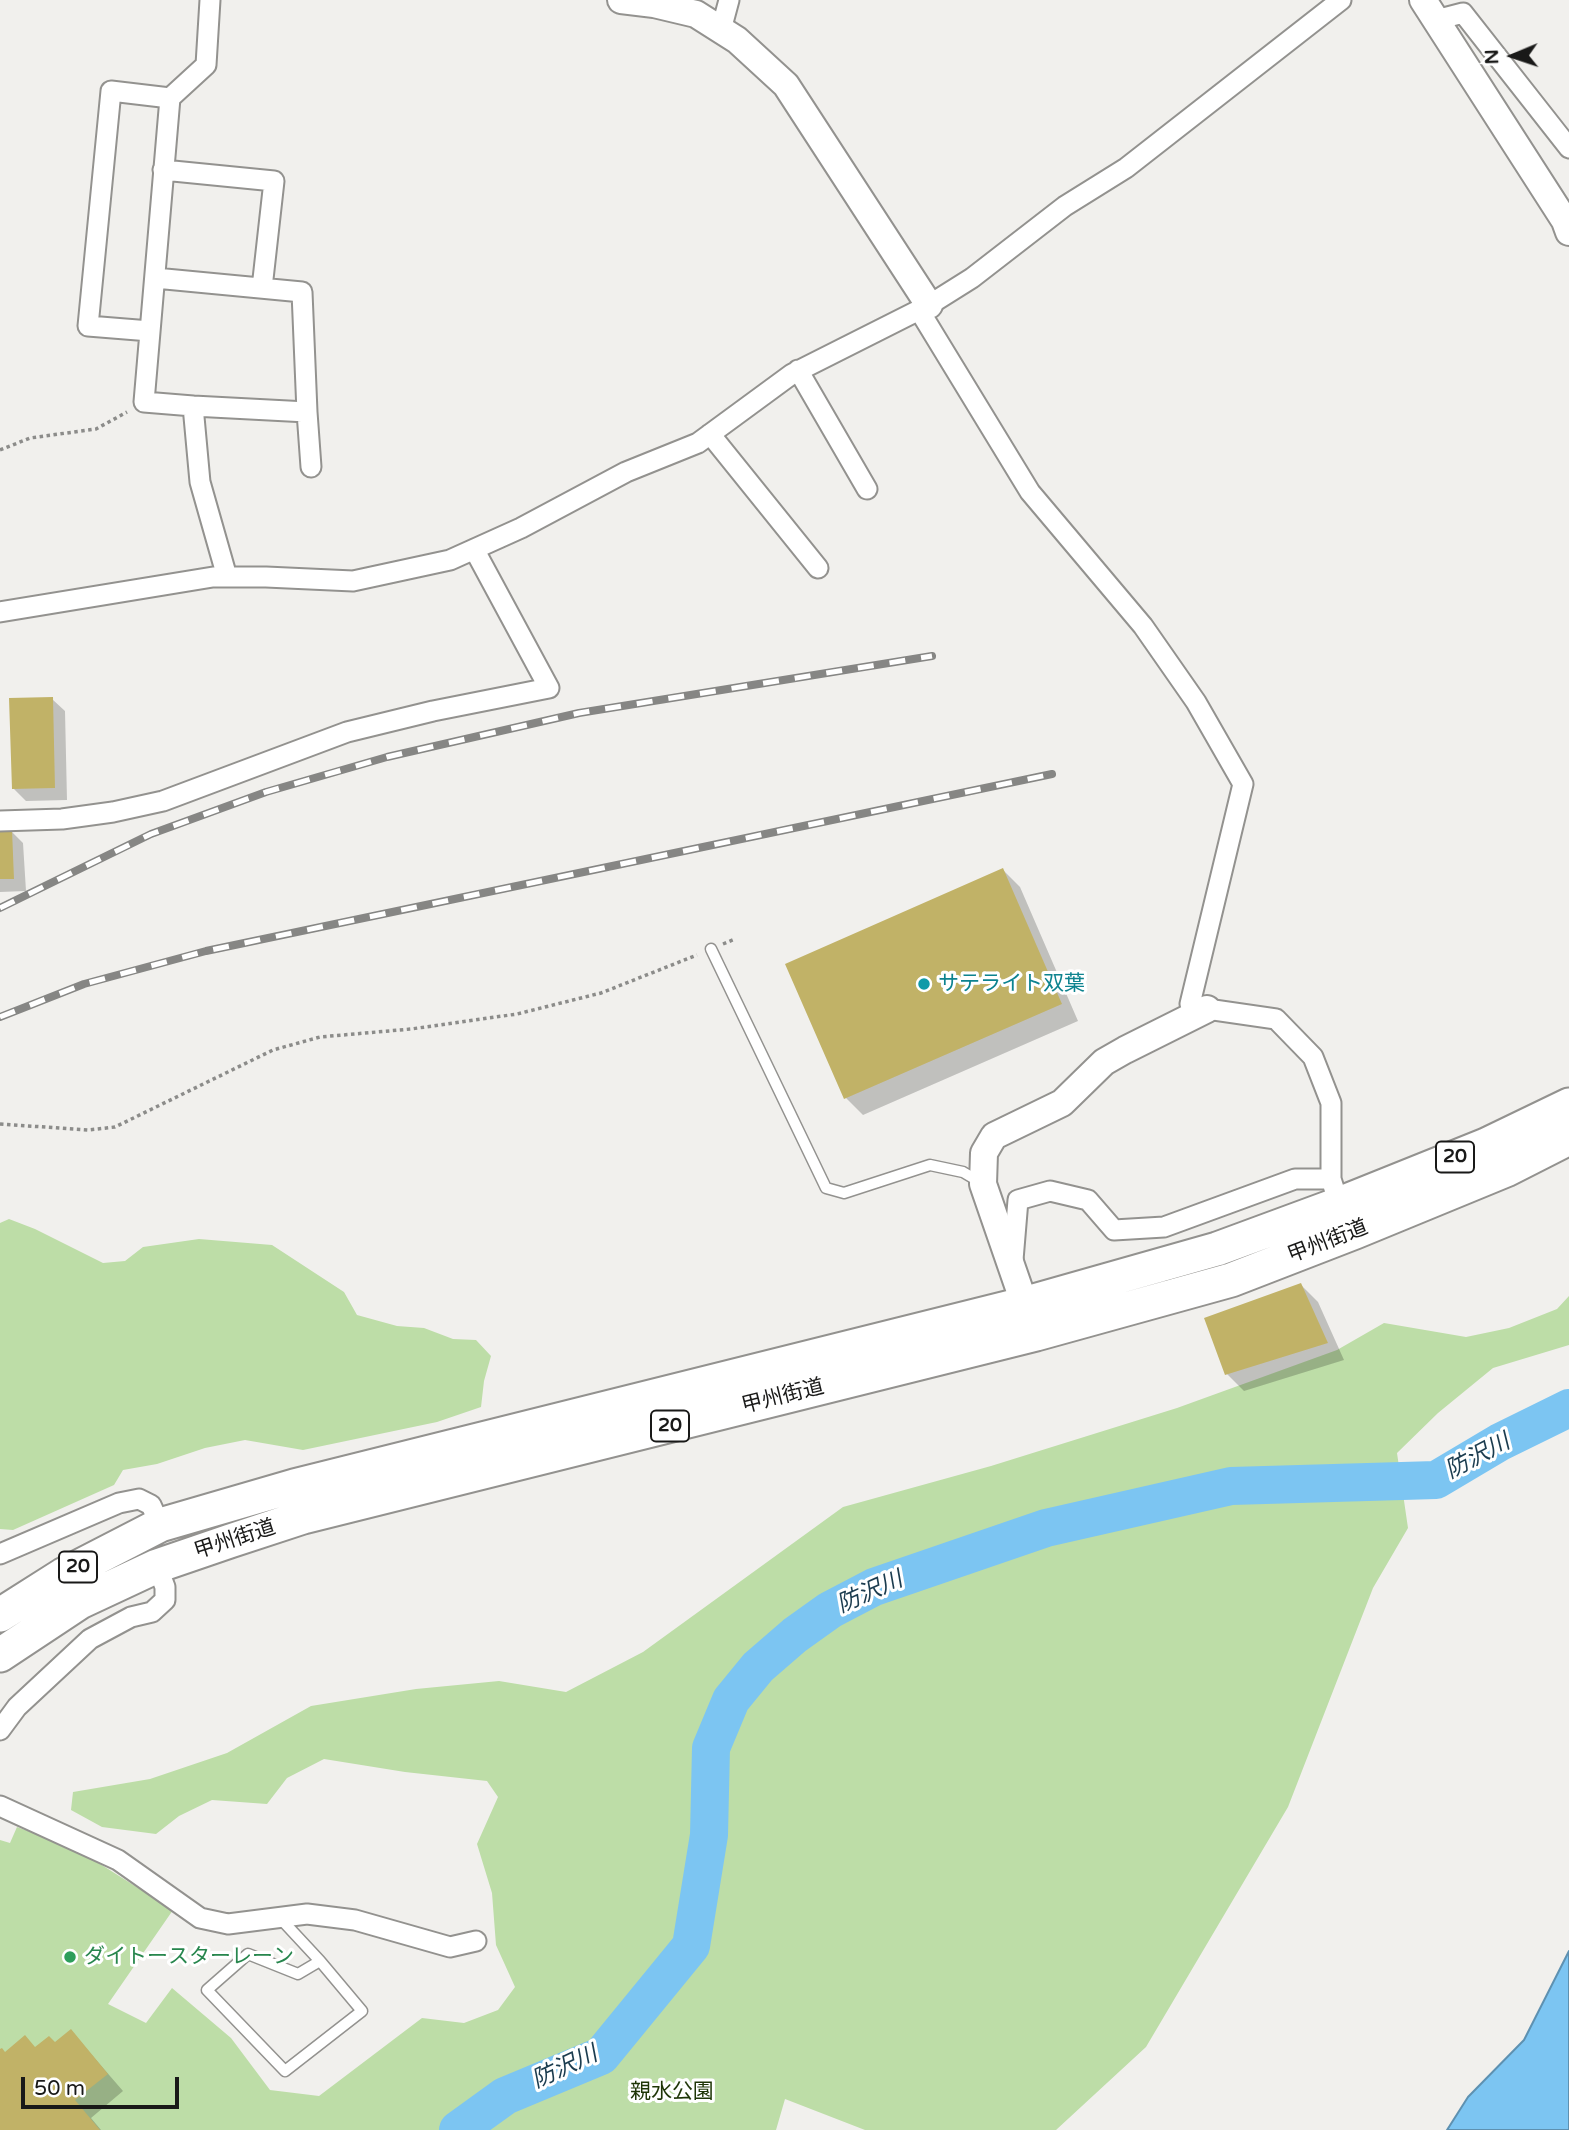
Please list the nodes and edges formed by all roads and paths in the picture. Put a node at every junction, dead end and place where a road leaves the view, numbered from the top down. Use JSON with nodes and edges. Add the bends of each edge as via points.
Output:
{"nodes":[{"id":1,"x":210,"y":0,"type":"edge"},
{"id":2,"x":621,"y":0,"type":"edge"},
{"id":3,"x":729,"y":0,"type":"edge"},
{"id":4,"x":1341,"y":0,"type":"edge"},
{"id":5,"x":1429,"y":10,"type":"edge"},
{"id":6,"x":721,"y":30,"type":"junction"},
{"id":7,"x":170,"y":98,"type":"junction"},
{"id":8,"x":1569,"y":148,"type":"edge"},
{"id":9,"x":163,"y":170,"type":"junction"},
{"id":10,"x":1569,"y":232,"type":"edge"},
{"id":11,"x":155,"y":278,"type":"junction"},
{"id":12,"x":262,"y":288,"type":"junction"},
{"id":13,"x":924,"y":307,"type":"junction"},
{"id":14,"x":150,"y":331,"type":"junction"},
{"id":15,"x":798,"y":370,"type":"junction"},
{"id":16,"x":144,"y":402,"type":"junction"},
{"id":17,"x":193,"y":405,"type":"junction"},
{"id":18,"x":307,"y":412,"type":"junction"},
{"id":19,"x":709,"y":434,"type":"junction"},
{"id":20,"x":0,"y":450,"type":"edge"},
{"id":21,"x":311,"y":467,"type":"dead end"},
{"id":22,"x":866,"y":489,"type":"dead end"},
{"id":23,"x":474,"y":549,"type":"junction"},
{"id":24,"x":818,"y":568,"type":"dead end"},
{"id":25,"x":227,"y":577,"type":"junction"},
{"id":26,"x":0,"y":612,"type":"edge"},
{"id":27,"x":0,"y":821,"type":"edge"},
{"id":28,"x":734,"y":939,"type":"dead end"},
{"id":29,"x":711,"y":949,"type":"junction"},
{"id":30,"x":1207,"y":1009,"type":"junction"},
{"id":31,"x":1569,"y":1105,"type":"edge"},
{"id":32,"x":0,"y":1124,"type":"edge"},
{"id":33,"x":1569,"y":1138,"type":"edge"},
{"id":34,"x":983,"y":1184,"type":"junction"},
{"id":35,"x":1335,"y":1191,"type":"junction"},
{"id":36,"x":1012,"y":1272,"type":"junction"},
{"id":37,"x":1023,"y":1304,"type":"junction"},
{"id":38,"x":1036,"y":1335,"type":"junction"},
{"id":39,"x":160,"y":1525,"type":"junction"},
{"id":40,"x":0,"y":1553,"type":"edge"},
{"id":41,"x":157,"y":1566,"type":"junction"},
{"id":42,"x":0,"y":1615,"type":"edge"},
{"id":43,"x":0,"y":1655,"type":"edge"},
{"id":44,"x":0,"y":1730,"type":"edge"},
{"id":45,"x":0,"y":1806,"type":"edge"},
{"id":46,"x":280,"y":1918,"type":"junction"},
{"id":47,"x":476,"y":1941,"type":"dead end"},
{"id":48,"x":320,"y":1961,"type":"junction"}],
"edges":[{"from":1,"to":7,"type":"street","via":[[206,65]]},
{"from":2,"to":6,"type":"street","via":[[696,14]]},
{"from":3,"to":6,"type":"street"},
{"from":4,"to":13,"type":"street","via":[[1126,168]]},
{"from":5,"to":8,"type":"street","via":[[1463,13]]},
{"from":5,"to":10,"type":"street"},
{"from":6,"to":13,"type":"street","via":[[786,85]]},
{"from":7,"to":9,"type":"street"},
{"from":7,"to":14,"type":"street","via":[[111,92],[88,326]]},
{"from":9,"to":11,"type":"street"},
{"from":9,"to":12,"type":"street","via":[[274,181]]},
{"from":11,"to":12,"type":"street"},
{"from":11,"to":14,"type":"street"},
{"from":12,"to":18,"type":"street","via":[[302,292]]},
{"from":13,"to":15,"type":"street"},
{"from":13,"to":30,"type":"street","via":[[1030,492],[1143,626],[1196,702],[1243,784],[1190,1004]]},
{"from":14,"to":16,"type":"street"},
{"from":15,"to":19,"type":"street"},
{"from":15,"to":22,"type":"street"},
{"from":16,"to":17,"type":"street"},
{"from":16,"to":20,"type":"path","via":[[96,429],[30,438]]},
{"from":17,"to":18,"type":"street"},
{"from":17,"to":25,"type":"street","via":[[200,482]]},
{"from":18,"to":21,"type":"street"},
{"from":19,"to":23,"type":"street"},
{"from":19,"to":24,"type":"street"},
{"from":23,"to":25,"type":"street","via":[[450,560],[353,582]]},
{"from":23,"to":27,"type":"street","via":[[549,688],[347,732],[163,801],[62,819]]},
{"from":25,"to":26,"type":"street"},
{"from":28,"to":29,"type":"path"},
{"from":29,"to":32,"type":"path","via":[[601,993],[517,1014],[320,1037],[273,1050],[115,1127],[88,1130]]},
{"from":29,"to":34,"type":"lane","via":[[826,1188],[844,1193],[930,1165],[963,1172]]},
{"from":30,"to":34,"type":"street","via":[[1125,1049],[1104,1062],[1062,1103],[994,1136],[984,1153]]},
{"from":30,"to":35,"type":"street","via":[[1276,1019],[1313,1057],[1331,1103]]},
{"from":31,"to":35,"type":"highway","name":"甲州街道","number":"20","via":[[1486,1145]]},
{"from":33,"to":38,"type":"highway","name":"甲州街道","number":"20","via":[[1506,1170],[1231,1279]]},
{"from":34,"to":36,"type":"street"},
{"from":35,"to":36,"type":"street","via":[[1295,1179],[1164,1227],[1114,1230],[1088,1200],[1050,1191],[1018,1200]]},
{"from":35,"to":37,"type":"highway","name":"甲州街道","number":"20","via":[[1217,1249]]},
{"from":36,"to":37,"type":"street"},
{"from":37,"to":38,"type":"street"},
{"from":37,"to":39,"type":"highway","name":"甲州街道","number":"20","via":[[294,1486]]},
{"from":38,"to":41,"type":"highway","name":"甲州街道","number":"20","via":[[303,1517]]},
{"from":39,"to":40,"type":"street","via":[[151,1505],[139,1499],[119,1503]]},
{"from":39,"to":42,"type":"highway","name":"甲州街道","number":"20","via":[[63,1575]]},
{"from":41,"to":43,"type":"highway","name":"甲州街道","number":"20","via":[[80,1602]]},
{"from":41,"to":44,"type":"street","via":[[165,1600],[152,1612],[90,1639],[17,1707]]},
{"from":45,"to":46,"type":"street","via":[[118,1860],[200,1918],[228,1924]]},
{"from":46,"to":47,"type":"street","via":[[307,1914],[355,1920],[450,1947]]},
{"from":46,"to":48,"type":"lane"},
{"from":48,"to":48,"type":"lane","via":[[362,2011],[285,2071],[208,1990],[248,1954],[298,1973]]}]}
